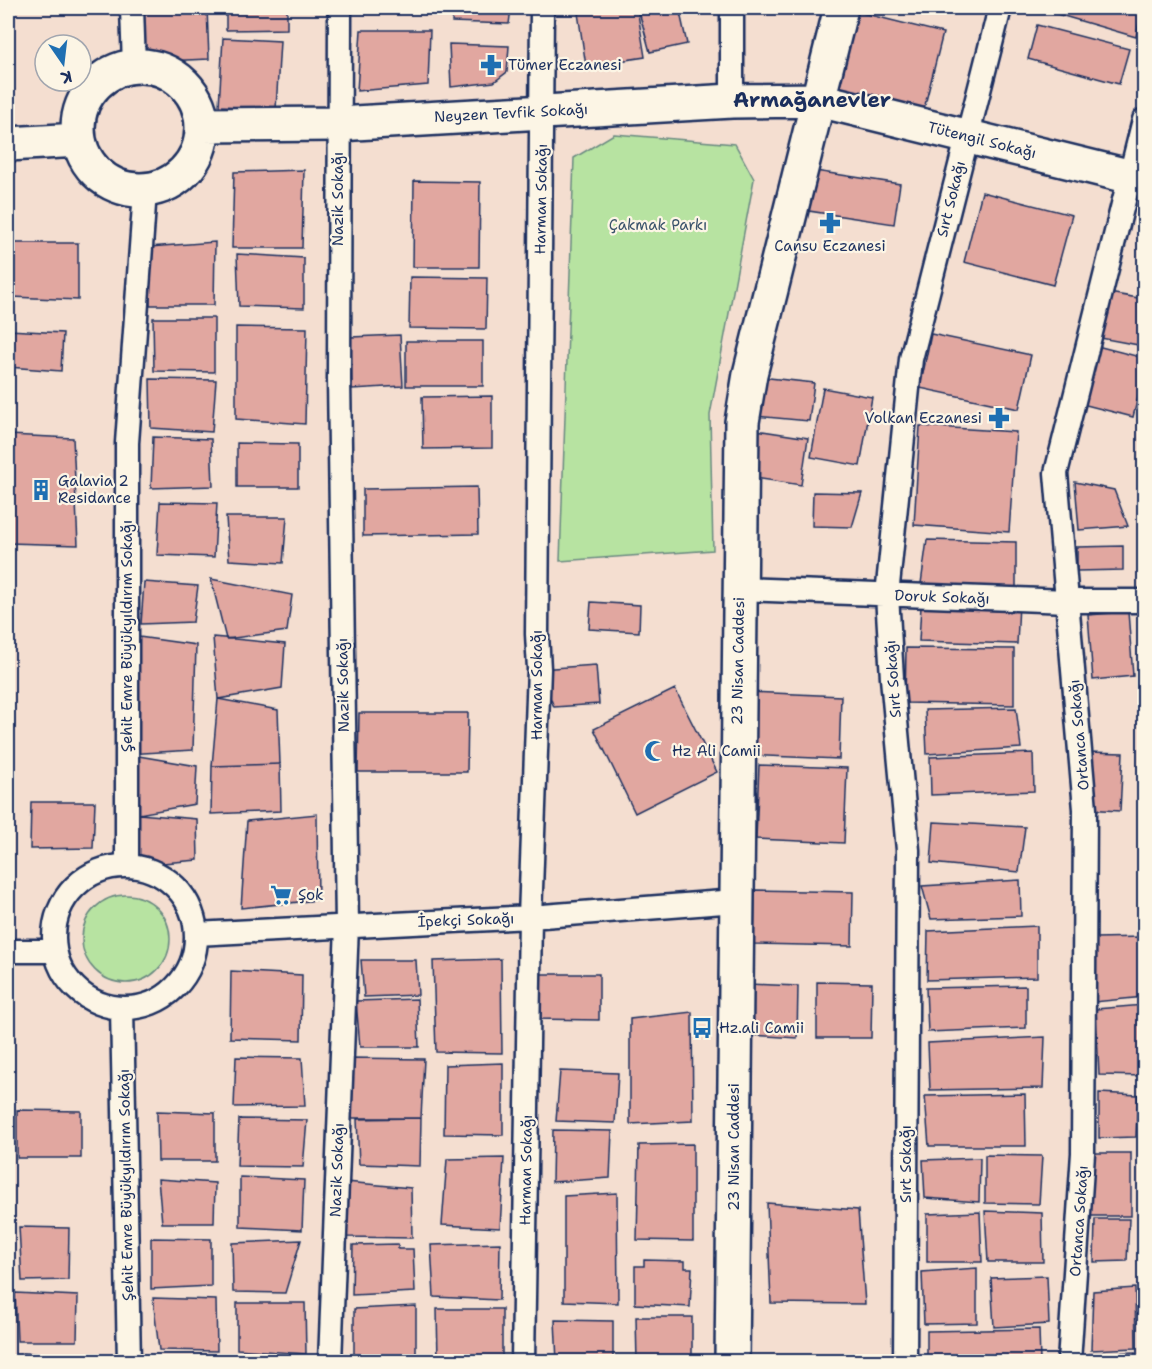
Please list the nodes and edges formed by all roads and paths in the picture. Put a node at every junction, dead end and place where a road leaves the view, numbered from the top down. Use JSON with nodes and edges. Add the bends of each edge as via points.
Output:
{"nodes":[{"id":1,"x":132,"y":8,"type":"edge"},
{"id":2,"x":340,"y":8,"type":"edge"},
{"id":3,"x":542,"y":8,"type":"edge"},
{"id":4,"x":732,"y":8,"type":"edge"},
{"id":5,"x":841,"y":8,"type":"edge"},
{"id":6,"x":1000,"y":8,"type":"edge"},
{"id":7,"x":134,"y":66,"type":"junction"},
{"id":8,"x":819,"y":100,"type":"junction"},
{"id":9,"x":732,"y":101,"type":"junction"},
{"id":10,"x":543,"y":111,"type":"junction"},
{"id":11,"x":1144,"y":120,"type":"edge"},
{"id":12,"x":338,"y":123,"type":"junction"},
{"id":13,"x":203,"y":124,"type":"junction"},
{"id":14,"x":966,"y":136,"type":"junction"},
{"id":15,"x":79,"y":140,"type":"junction"},
{"id":16,"x":8,"y":144,"type":"edge"},
{"id":17,"x":1137,"y":178,"type":"edge"},
{"id":18,"x":145,"y":191,"type":"junction"},
{"id":19,"x":739,"y":589,"type":"junction"},
{"id":20,"x":887,"y":595,"type":"junction"},
{"id":21,"x":1144,"y":601,"type":"edge"},
{"id":22,"x":1068,"y":602,"type":"junction"},
{"id":23,"x":127,"y":866,"type":"junction"},
{"id":24,"x":736,"y":901,"type":"junction"},
{"id":25,"x":530,"y":917,"type":"junction"},
{"id":26,"x":347,"y":925,"type":"junction"},
{"id":27,"x":196,"y":934,"type":"junction"},
{"id":28,"x":8,"y":951,"type":"edge"},
{"id":29,"x":55,"y":951,"type":"junction"},
{"id":30,"x":122,"y":1008,"type":"junction"},
{"id":31,"x":129,"y":1362,"type":"edge"},
{"id":32,"x":330,"y":1362,"type":"edge"},
{"id":33,"x":524,"y":1362,"type":"edge"},
{"id":34,"x":732,"y":1362,"type":"edge"},
{"id":35,"x":905,"y":1362,"type":"edge"},
{"id":36,"x":1069,"y":1362,"type":"edge"}],
"edges":[{"from":1,"to":7,"type":"street"},
{"from":2,"to":12,"type":"street","name":"Nazik Sokağı"},
{"from":3,"to":10,"type":"street","name":"Harman Sokağı"},
{"from":4,"to":9,"type":"street"},
{"from":5,"to":8,"type":"street","name":"23 Nisan Caddesi"},
{"from":6,"to":14,"type":"street","name":"Sırt Sokağı"},
{"from":7,"to":13,"type":"street","via":[[154,67],[173,75],[194,97]]},
{"from":7,"to":15,"type":"street","via":[[97,83],[84,100],[78,119]]},
{"from":8,"to":9,"type":"street","name":"Neyzen Tevfik Sokağı"},
{"from":8,"to":14,"type":"street","name":"Tütengil Sokağı"},
{"from":8,"to":19,"type":"street","name":"23 Nisan Caddesi","via":[[742,422]]},
{"from":9,"to":10,"type":"street","name":"Neyzen Tevfik Sokağı"},
{"from":10,"to":12,"type":"street","name":"Neyzen Tevfik Sokağı"},
{"from":10,"to":25,"type":"street","name":"Harman Sokağı","via":[[539,669]]},
{"from":11,"to":17,"type":"street","name":"Ortanca Sokağı"},
{"from":12,"to":13,"type":"street","name":"Neyzen Tevfik Sokağı"},
{"from":12,"to":26,"type":"street","name":"Nazik Sokağı"},
{"from":13,"to":18,"type":"street","via":[[194,161],[181,176]]},
{"from":14,"to":17,"type":"street","name":"Tütengil Sokağı"},
{"from":14,"to":20,"type":"street","name":"Sırt Sokağı","via":[[911,359]]},
{"from":15,"to":16,"type":"street"},
{"from":15,"to":18,"type":"street","via":[[85,157],[103,178],[127,189]]},
{"from":17,"to":22,"type":"street","name":"Ortanca Sokağı","via":[[1056,473]]},
{"from":18,"to":23,"type":"street","name":"Şehit Emre Büyükyıldırım Sokağı","via":[[127,443]]},
{"from":19,"to":20,"type":"street","name":"Doruk Sokağı"},
{"from":19,"to":24,"type":"street","name":"23 Nisan Caddesi"},
{"from":20,"to":22,"type":"street","name":"Doruk Sokağı"},
{"from":20,"to":35,"type":"street","name":"Sırt Sokağı","via":[[908,850]]},
{"from":21,"to":22,"type":"street","name":"Doruk Sokağı"},
{"from":22,"to":36,"type":"street","name":"Ortanca Sokağı","via":[[1085,809],[1083,1153]]},
{"from":23,"to":27,"type":"street","via":[[158,873],[178,888],[191,910]]},
{"from":23,"to":29,"type":"street","via":[[103,869],[86,877],[68,894],[57,916]]},
{"from":24,"to":25,"type":"street","name":"İpekçi Sokağı"},
{"from":24,"to":34,"type":"street","name":"23 Nisan Caddesi"},
{"from":25,"to":26,"type":"street","name":"İpekçi Sokağı"},
{"from":25,"to":33,"type":"street","name":"Harman Sokağı"},
{"from":26,"to":27,"type":"street","name":"İpekçi Sokağı"},
{"from":26,"to":32,"type":"street","name":"Nazik Sokağı"},
{"from":27,"to":30,"type":"street","via":[[195,952],[185,975],[168,993],[146,1005]]},
{"from":28,"to":29,"type":"street"},
{"from":29,"to":30,"type":"street","via":[[64,973],[80,992],[101,1004]]},
{"from":30,"to":31,"type":"street","name":"Şehit Emre Büyükyıldırım Sokağı"}]}
